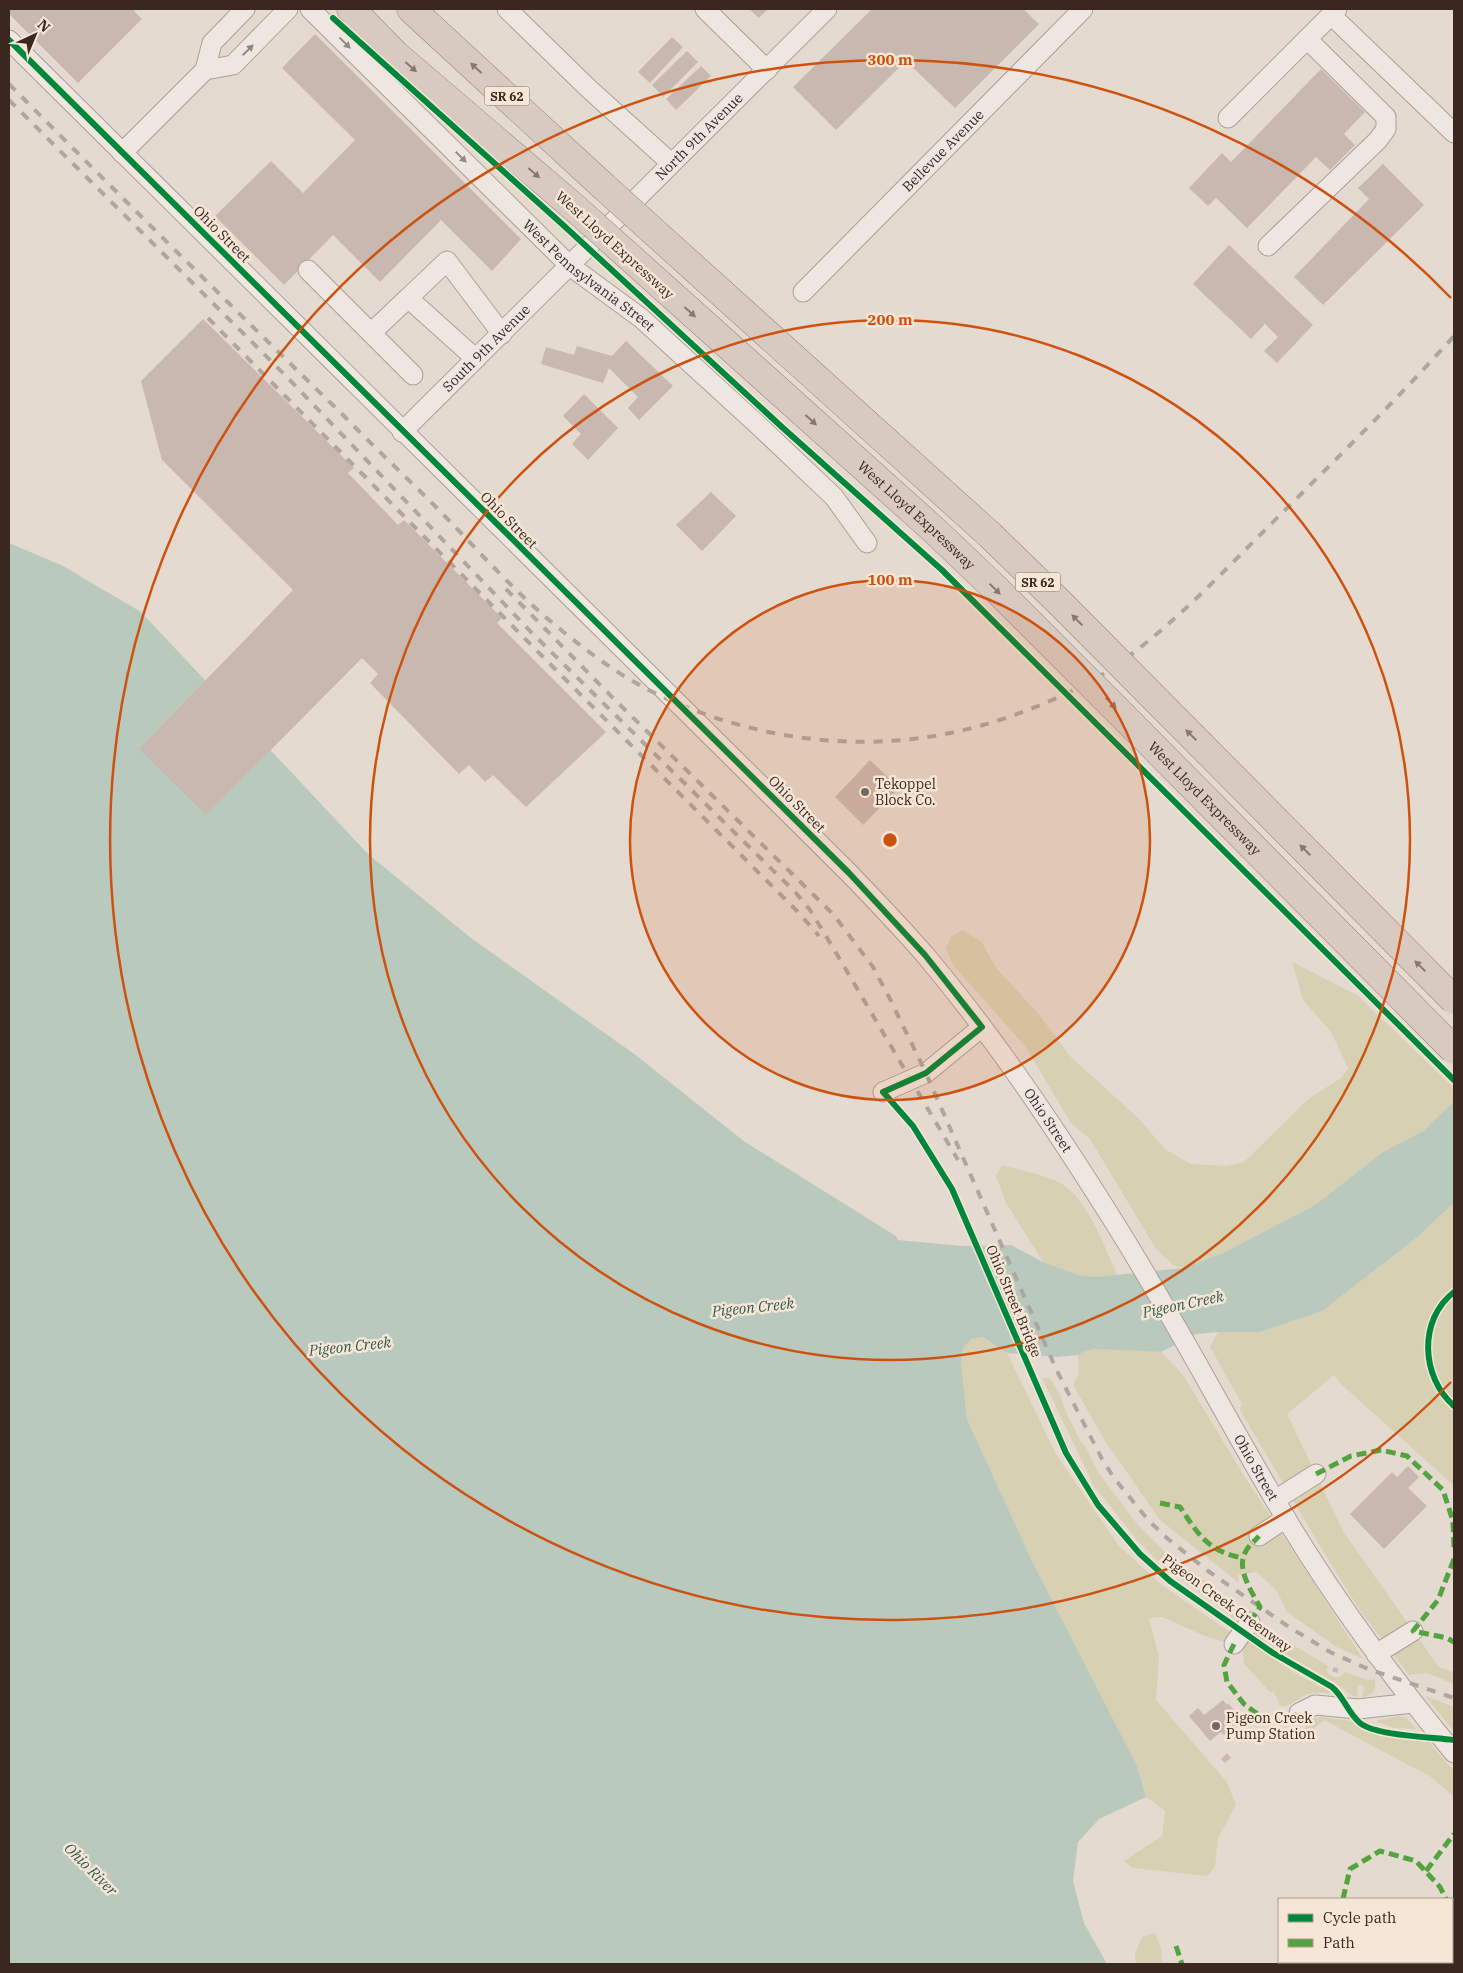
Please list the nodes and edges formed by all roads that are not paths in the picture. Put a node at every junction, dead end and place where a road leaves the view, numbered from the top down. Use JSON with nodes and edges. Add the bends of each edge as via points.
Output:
{"nodes":[{"id":1,"x":245,"y":9,"type":"edge"},
{"id":2,"x":288,"y":9,"type":"edge"},
{"id":3,"x":310,"y":9,"type":"edge"},
{"id":4,"x":351,"y":9,"type":"edge"},
{"id":5,"x":411,"y":9,"type":"edge"},
{"id":6,"x":506,"y":9,"type":"edge"},
{"id":7,"x":705,"y":9,"type":"edge"},
{"id":8,"x":827,"y":9,"type":"edge"},
{"id":9,"x":1083,"y":9,"type":"edge"},
{"id":10,"x":1334,"y":12,"type":"edge"},
{"id":11,"x":1307,"y":39,"type":"junction"},
{"id":12,"x":9,"y":40,"type":"edge"},
{"id":13,"x":205,"y":70,"type":"junction"},
{"id":14,"x":767,"y":70,"type":"junction"},
{"id":15,"x":1228,"y":118,"type":"dead end"},
{"id":16,"x":1454,"y":133,"type":"edge"},
{"id":17,"x":122,"y":153,"type":"junction"},
{"id":18,"x":671,"y":163,"type":"junction"},
{"id":19,"x":1268,"y":246,"type":"dead end"},
{"id":20,"x":570,"y":266,"type":"junction"},
{"id":21,"x":308,"y":270,"type":"dead end"},
{"id":22,"x":803,"y":292,"type":"dead end"},
{"id":23,"x":408,"y":298,"type":"junction"},
{"id":24,"x":371,"y":334,"type":"junction"},
{"id":25,"x":502,"y":334,"type":"junction"},
{"id":26,"x":476,"y":359,"type":"junction"},
{"id":27,"x":413,"y":375,"type":"dead end"},
{"id":28,"x":402,"y":432,"type":"junction"},
{"id":29,"x":867,"y":543,"type":"dead end"},
{"id":30,"x":1454,"y":1000,"type":"edge"},
{"id":31,"x":982,"y":1027,"type":"junction"},
{"id":32,"x":1454,"y":1050,"type":"edge"},
{"id":33,"x":883,"y":1092,"type":"dead end"},
{"id":34,"x":1316,"y":1474,"type":"dead end"},
{"id":35,"x":1275,"y":1500,"type":"junction"},
{"id":36,"x":1286,"y":1518,"type":"junction"},
{"id":37,"x":1259,"y":1536,"type":"dead end"},
{"id":38,"x":1250,"y":1622,"type":"dead end"},
{"id":39,"x":1413,"y":1631,"type":"dead end"},
{"id":40,"x":1234,"y":1644,"type":"dead end"},
{"id":41,"x":1376,"y":1654,"type":"junction"},
{"id":42,"x":1413,"y":1703,"type":"junction"},
{"id":43,"x":1299,"y":1713,"type":"dead end"},
{"id":44,"x":1454,"y":1753,"type":"edge"}],
"edges":[{"from":1,"to":13,"type":"street","via":[[212,43]]},
{"from":13,"to":2,"type":"street","one_way":true,"via":[[233,65]]},
{"from":3,"to":20,"type":"street","name":"West Pennsylvania Street","one_way":true},
{"from":4,"to":32,"type":"highway","name":"West Lloyd Expressway","number":"SR 62","one_way":true,"bridge":true,"via":[[396,55],[576,209],[934,530]]},
{"from":30,"to":5,"type":"highway","number":"SR 62","one_way":true,"bridge":true,"via":[[990,535]]},
{"from":6,"to":18,"type":"street"},
{"from":7,"to":14,"type":"street"},
{"from":8,"to":14,"type":"street","name":"North 9th Avenue"},
{"from":9,"to":22,"type":"street","name":"Bellevue Avenue"},
{"from":10,"to":11,"type":"street"},
{"from":10,"to":16,"type":"street"},
{"from":11,"to":15,"type":"street"},
{"from":11,"to":19,"type":"street","via":[[1386,117],[1386,129]]},
{"from":12,"to":17,"type":"street","name":"Ohio Street"},
{"from":13,"to":17,"type":"street"},
{"from":14,"to":18,"type":"street","name":"North 9th Avenue"},
{"from":17,"to":28,"type":"street","name":"Ohio Street"},
{"from":18,"to":20,"type":"street","name":"North 9th Avenue"},
{"from":20,"to":25,"type":"street","name":"South 9th Avenue"},
{"from":20,"to":29,"type":"street","name":"West Pennsylvania Street","via":[[640,318],[758,425],[838,501]]},
{"from":21,"to":24,"type":"street"},
{"from":23,"to":24,"type":"street"},
{"from":23,"to":25,"type":"street","via":[[447,261]]},
{"from":23,"to":26,"type":"street"},
{"from":24,"to":27,"type":"street"},
{"from":25,"to":26,"type":"street","name":"South 9th Avenue"},
{"from":26,"to":28,"type":"street","name":"South 9th Avenue"},
{"from":28,"to":31,"type":"street","name":"Ohio Street","via":[[849,873],[925,955]]},
{"from":31,"to":33,"type":"street","via":[[926,1073]]},
{"from":31,"to":35,"type":"street","name":"Ohio Street","via":[[1111,1216]]},
{"from":34,"to":35,"type":"street"},
{"from":35,"to":36,"type":"street","name":"Ohio Street"},
{"from":36,"to":37,"type":"street"},
{"from":36,"to":41,"type":"street","name":"Ohio Street"},
{"from":38,"to":40,"type":"street"},
{"from":39,"to":41,"type":"street"},
{"from":41,"to":42,"type":"street","name":"Ohio Street"},
{"from":42,"to":43,"type":"street","via":[[1358,1709],[1315,1705]]},
{"from":42,"to":44,"type":"street","name":"Ohio Street"}]}
